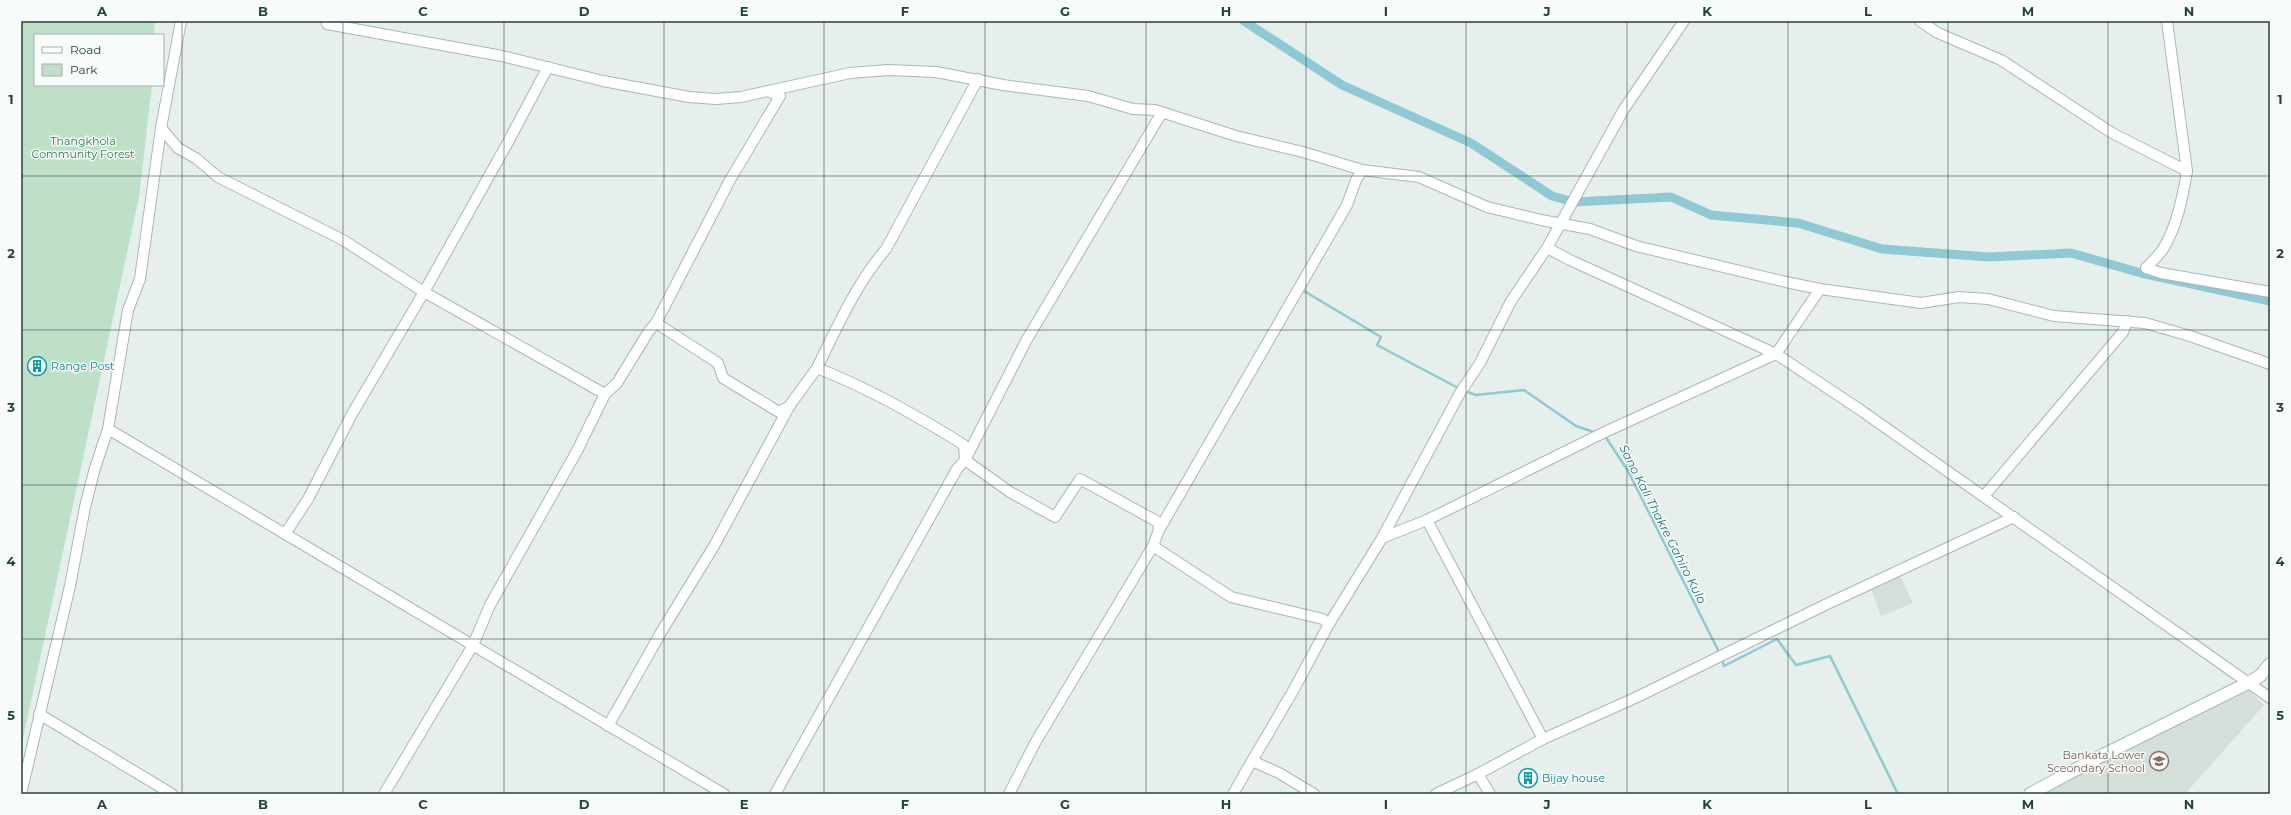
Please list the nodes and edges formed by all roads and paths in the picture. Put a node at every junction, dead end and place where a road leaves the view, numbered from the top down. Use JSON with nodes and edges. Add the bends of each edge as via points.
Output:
{"nodes":[{"id":1,"x":181,"y":21,"type":"edge"},
{"id":2,"x":1684,"y":21,"type":"edge"},
{"id":3,"x":1920,"y":21,"type":"edge"},
{"id":4,"x":2167,"y":21,"type":"edge"},
{"id":5,"x":327,"y":24,"type":"dead end"},
{"id":6,"x":548,"y":67,"type":"junction"},
{"id":7,"x":978,"y":79,"type":"junction"},
{"id":8,"x":770,"y":92,"type":"junction"},
{"id":9,"x":1161,"y":114,"type":"junction"},
{"id":10,"x":161,"y":128,"type":"junction"},
{"id":11,"x":1362,"y":170,"type":"junction"},
{"id":12,"x":2187,"y":171,"type":"junction"},
{"id":13,"x":1560,"y":226,"type":"junction"},
{"id":14,"x":1547,"y":248,"type":"junction"},
{"id":15,"x":1820,"y":289,"type":"junction"},
{"id":16,"x":424,"y":292,"type":"junction"},
{"id":17,"x":2270,"y":292,"type":"edge"},
{"id":18,"x":2127,"y":321,"type":"junction"},
{"id":19,"x":656,"y":323,"type":"junction"},
{"id":20,"x":1776,"y":354,"type":"junction"},
{"id":21,"x":2270,"y":364,"type":"edge"},
{"id":22,"x":817,"y":368,"type":"junction"},
{"id":23,"x":605,"y":394,"type":"junction"},
{"id":24,"x":790,"y":406,"type":"junction"},
{"id":25,"x":108,"y":429,"type":"junction"},
{"id":26,"x":965,"y":460,"type":"junction"},
{"id":27,"x":1984,"y":496,"type":"junction"},
{"id":28,"x":2010,"y":519,"type":"junction"},
{"id":29,"x":1427,"y":520,"type":"junction"},
{"id":30,"x":1159,"y":530,"type":"junction"},
{"id":31,"x":285,"y":534,"type":"junction"},
{"id":32,"x":1382,"y":538,"type":"junction"},
{"id":33,"x":1153,"y":546,"type":"junction"},
{"id":34,"x":1329,"y":624,"type":"junction"},
{"id":35,"x":473,"y":645,"type":"junction"},
{"id":36,"x":2270,"y":664,"type":"edge"},
{"id":37,"x":2248,"y":683,"type":"junction"},
{"id":38,"x":2270,"y":698,"type":"edge"},
{"id":39,"x":39,"y":714,"type":"junction"},
{"id":40,"x":608,"y":726,"type":"junction"},
{"id":41,"x":1543,"y":739,"type":"junction"},
{"id":42,"x":1252,"y":761,"type":"junction"},
{"id":43,"x":1478,"y":774,"type":"junction"},
{"id":44,"x":21,"y":794,"type":"edge"},
{"id":45,"x":172,"y":794,"type":"edge"},
{"id":46,"x":384,"y":794,"type":"edge"},
{"id":47,"x":724,"y":794,"type":"edge"},
{"id":48,"x":775,"y":794,"type":"edge"},
{"id":49,"x":1009,"y":794,"type":"edge"},
{"id":50,"x":1233,"y":794,"type":"edge"},
{"id":51,"x":1314,"y":794,"type":"edge"},
{"id":52,"x":1436,"y":794,"type":"edge"},
{"id":53,"x":1490,"y":794,"type":"edge"},
{"id":54,"x":2030,"y":794,"type":"edge"}],
"edges":[{"from":1,"to":10,"type":"street"},
{"from":2,"to":13,"type":"street","via":[[1624,109]]},
{"from":3,"to":12,"type":"street","via":[[1938,33],[2001,60],[2112,133]]},
{"from":4,"to":12,"type":"street"},
{"from":5,"to":6,"type":"street","via":[[452,46]]},
{"from":6,"to":8,"type":"street","via":[[603,81],[688,96],[716,99]]},
{"from":6,"to":16,"type":"street"},
{"from":7,"to":8,"type":"street","via":[[936,72],[888,70],[850,73]]},
{"from":7,"to":9,"type":"street","via":[[1003,86],[1088,96],[1133,109],[1155,110]]},
{"from":7,"to":22,"type":"street","via":[[886,249],[872,265],[839,322]]},
{"from":8,"to":19,"type":"street","via":[[780,96],[730,180]]},
{"from":9,"to":11,"type":"street"},
{"from":9,"to":26,"type":"street","via":[[1026,341]]},
{"from":10,"to":16,"type":"street","via":[[178,148],[197,159],[218,177],[343,240]]},
{"from":10,"to":25,"type":"street","via":[[140,280],[128,310]]},
{"from":11,"to":13,"type":"street","via":[[1419,177],[1487,208]]},
{"from":11,"to":30,"type":"street","via":[[1347,205]]},
{"from":12,"to":17,"type":"street","via":[[2182,197],[2163,249],[2146,268],[2161,273]]},
{"from":13,"to":14,"type":"street"},
{"from":13,"to":15,"type":"street","via":[[1590,229],[1636,246]]},
{"from":14,"to":20,"type":"street"},
{"from":14,"to":32,"type":"street","via":[[1511,301],[1480,363],[1460,393]]},
{"from":15,"to":18,"type":"street","via":[[1921,303],[1959,297],[1988,299],[2054,316]]},
{"from":15,"to":20,"type":"street"},
{"from":16,"to":23,"type":"street"},
{"from":16,"to":31,"type":"street","via":[[352,414],[308,499]]},
{"from":18,"to":21,"type":"street","via":[[2170,329]]},
{"from":18,"to":27,"type":"street","via":[[2123,332]]},
{"from":19,"to":23,"type":"street","via":[[617,383]]},
{"from":19,"to":24,"type":"street","via":[[718,363],[723,378],[779,412]]},
{"from":20,"to":27,"type":"street","via":[[1859,408]]},
{"from":20,"to":29,"type":"street","via":[[1607,431]]},
{"from":22,"to":24,"type":"street"},
{"from":22,"to":26,"type":"street","via":[[841,378],[964,445]]},
{"from":23,"to":35,"type":"street","via":[[577,451],[490,605]]},
{"from":24,"to":40,"type":"street","via":[[714,546]]},
{"from":25,"to":31,"type":"street"},
{"from":25,"to":39,"type":"street","via":[[85,507],[70,586]]},
{"from":26,"to":30,"type":"street","via":[[1010,492],[1055,517],[1080,479],[1158,522]]},
{"from":26,"to":48,"type":"street","via":[[957,469]]},
{"from":27,"to":28,"type":"street"},
{"from":28,"to":37,"type":"street"},
{"from":28,"to":41,"type":"street","via":[[1827,604],[1635,698]]},
{"from":29,"to":32,"type":"street"},
{"from":29,"to":41,"type":"street"},
{"from":30,"to":33,"type":"street"},
{"from":31,"to":35,"type":"street"},
{"from":32,"to":34,"type":"street"},
{"from":33,"to":34,"type":"street","via":[[1231,597],[1323,619]]},
{"from":33,"to":49,"type":"street","via":[[1036,743]]},
{"from":34,"to":42,"type":"street"},
{"from":35,"to":40,"type":"street"},
{"from":35,"to":46,"type":"street"},
{"from":36,"to":37,"type":"street","via":[[2260,676]]},
{"from":37,"to":38,"type":"street"},
{"from":37,"to":54,"type":"street","via":[[2098,757]]},
{"from":39,"to":44,"type":"street"},
{"from":39,"to":45,"type":"street"},
{"from":40,"to":47,"type":"street"},
{"from":41,"to":43,"type":"street"},
{"from":42,"to":50,"type":"street"},
{"from":42,"to":51,"type":"street","via":[[1279,773]]},
{"from":43,"to":52,"type":"street"},
{"from":43,"to":53,"type":"street"}]}
